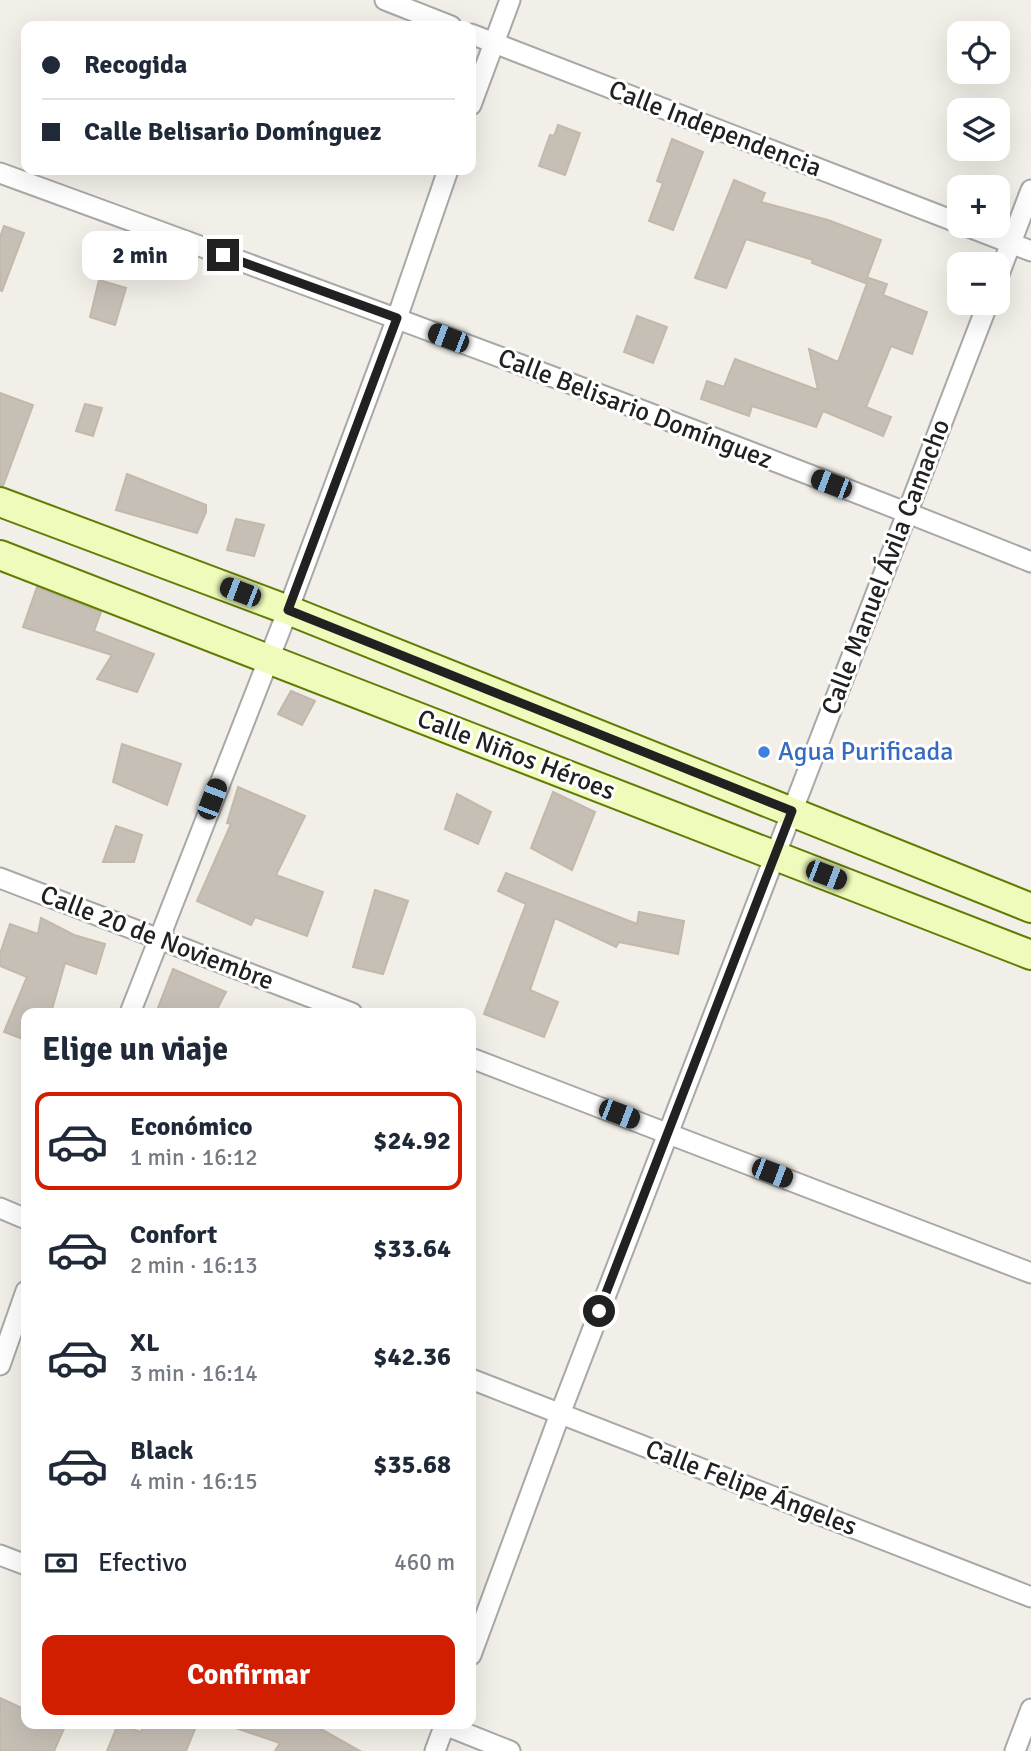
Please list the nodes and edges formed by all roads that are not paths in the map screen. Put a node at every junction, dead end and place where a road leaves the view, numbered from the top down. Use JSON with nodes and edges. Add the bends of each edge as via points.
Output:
{"nodes":[{"id":1,"x":385,"y":0,"type":"edge"},
{"id":2,"x":510,"y":0,"type":"edge"},
{"id":3,"x":438,"y":21,"type":"edge"},
{"id":4,"x":476,"y":36,"type":"edge"},
{"id":5,"x":493,"y":43,"type":"junction"},
{"id":6,"x":476,"y":91,"type":"edge"},
{"id":7,"x":0,"y":173,"type":"edge"},
{"id":8,"x":446,"y":175,"type":"edge"},
{"id":9,"x":1031,"y":190,"type":"edge"},
{"id":10,"x":947,"y":218,"type":"edge"},
{"id":11,"x":998,"y":238,"type":"edge"},
{"id":12,"x":1011,"y":243,"type":"junction"},
{"id":13,"x":1031,"y":251,"type":"edge"},
{"id":14,"x":1008,"y":252,"type":"edge"},
{"id":15,"x":983,"y":315,"type":"edge"},
{"id":16,"x":397,"y":318,"type":"junction"},
{"id":17,"x":0,"y":502,"type":"edge"},
{"id":18,"x":907,"y":513,"type":"junction"},
{"id":19,"x":0,"y":555,"type":"edge"},
{"id":20,"x":1031,"y":562,"type":"edge"},
{"id":21,"x":288,"y":610,"type":"junction"},
{"id":22,"x":268,"y":659,"type":"junction"},
{"id":23,"x":792,"y":811,"type":"junction"},
{"id":24,"x":775,"y":855,"type":"junction"},
{"id":25,"x":0,"y":878,"type":"edge"},
{"id":26,"x":1031,"y":908,"type":"edge"},
{"id":27,"x":158,"y":940,"type":"junction"},
{"id":28,"x":1031,"y":955,"type":"edge"},
{"id":29,"x":132,"y":1008,"type":"edge"},
{"id":30,"x":339,"y":1008,"type":"edge"},
{"id":31,"x":476,"y":1060,"type":"edge"},
{"id":32,"x":668,"y":1133,"type":"junction"},
{"id":33,"x":0,"y":1208,"type":"edge"},
{"id":34,"x":21,"y":1217,"type":"edge"},
{"id":35,"x":1031,"y":1273,"type":"edge"},
{"id":36,"x":21,"y":1305,"type":"edge"},
{"id":37,"x":0,"y":1365,"type":"edge"},
{"id":38,"x":476,"y":1381,"type":"edge"},
{"id":39,"x":560,"y":1414,"type":"junction"},
{"id":40,"x":0,"y":1555,"type":"edge"},
{"id":41,"x":21,"y":1563,"type":"edge"},
{"id":42,"x":1031,"y":1597,"type":"edge"},
{"id":43,"x":476,"y":1641,"type":"edge"},
{"id":44,"x":1031,"y":1709,"type":"edge"},
{"id":45,"x":442,"y":1729,"type":"edge"},
{"id":46,"x":456,"y":1729,"type":"edge"},
{"id":47,"x":435,"y":1751,"type":"edge"},
{"id":48,"x":510,"y":1751,"type":"edge"},
{"id":49,"x":1015,"y":1751,"type":"edge"}],
"edges":[{"from":1,"to":3,"type":"street"},
{"from":2,"to":5,"type":"street"},
{"from":4,"to":5,"type":"street","name":"Calle Independencia"},
{"from":5,"to":6,"type":"street"},
{"from":5,"to":10,"type":"street","name":"Calle Independencia"},
{"from":7,"to":16,"type":"street","name":"Calle Belisario Domínguez"},
{"from":8,"to":16,"type":"street"},
{"from":9,"to":12,"type":"street"},
{"from":11,"to":12,"type":"street"},
{"from":12,"to":13,"type":"street"},
{"from":12,"to":14,"type":"street"},
{"from":15,"to":18,"type":"street","name":"Calle Manuel Ávila Camacho"},
{"from":16,"to":18,"type":"street","name":"Calle Belisario Domínguez"},
{"from":16,"to":21,"type":"street"},
{"from":17,"to":21,"type":"street","name":"Calle Niños Héroes"},
{"from":18,"to":20,"type":"street","name":"Calle Belisario Domínguez"},
{"from":18,"to":23,"type":"street","name":"Calle Manuel Ávila Camacho"},
{"from":19,"to":22,"type":"street","name":"Calle Niños Héroes"},
{"from":21,"to":22,"type":"street"},
{"from":21,"to":23,"type":"street","name":"Calle Niños Héroes"},
{"from":22,"to":24,"type":"street","name":"Calle Niños Héroes"},
{"from":22,"to":27,"type":"street"},
{"from":23,"to":24,"type":"street","name":"Calle Manuel Ávila Camacho"},
{"from":23,"to":26,"type":"street","name":"Calle Niños Héroes"},
{"from":24,"to":28,"type":"street","name":"Calle Niños Héroes"},
{"from":24,"to":32,"type":"street","name":"Calle Manuel Ávila Camacho"},
{"from":25,"to":27,"type":"street","name":"Calle 20 de Noviembre"},
{"from":27,"to":29,"type":"street"},
{"from":27,"to":30,"type":"street","name":"Calle 20 de Noviembre"},
{"from":31,"to":32,"type":"street"},
{"from":32,"to":35,"type":"street"},
{"from":32,"to":39,"type":"street","name":"Calle Manuel Ávila Camacho"},
{"from":33,"to":34,"type":"street"},
{"from":36,"to":37,"type":"street"},
{"from":38,"to":39,"type":"street","name":"Calle Felipe Ángeles"},
{"from":39,"to":42,"type":"street","name":"Calle Felipe Ángeles"},
{"from":39,"to":43,"type":"street","name":"Calle Manuel Ávila Camacho"},
{"from":40,"to":41,"type":"street"},
{"from":44,"to":49,"type":"street"},
{"from":45,"to":47,"type":"street"},
{"from":46,"to":48,"type":"street"}]}
